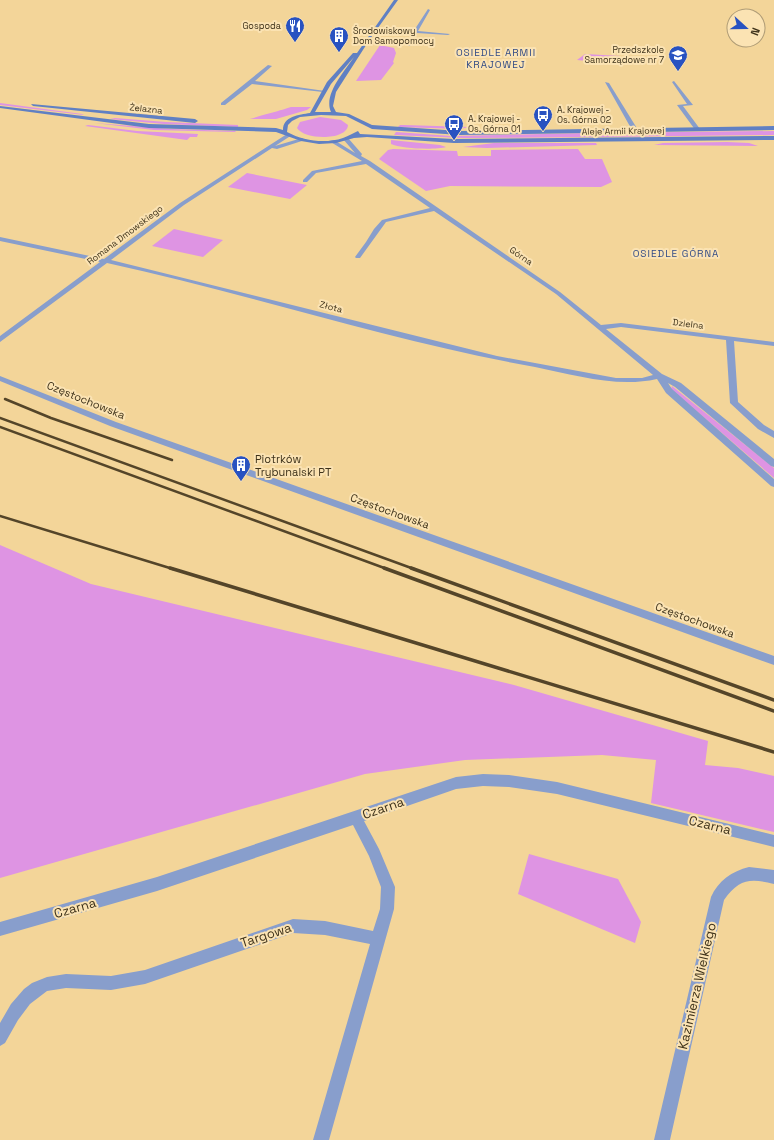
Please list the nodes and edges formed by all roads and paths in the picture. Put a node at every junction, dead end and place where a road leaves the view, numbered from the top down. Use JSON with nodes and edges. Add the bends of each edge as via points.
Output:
{"nodes":[{"id":1,"x":396,"y":0,"type":"edge"},
{"id":2,"x":428,"y":10,"type":"dead end"},
{"id":3,"x":415,"y":32,"type":"junction"},
{"id":4,"x":448,"y":34,"type":"dead end"},
{"id":5,"x":408,"y":45,"type":"dead end"},
{"id":6,"x":364,"y":46,"type":"junction"},
{"id":7,"x":270,"y":66,"type":"dead end"},
{"id":8,"x":250,"y":82,"type":"junction"},
{"id":9,"x":674,"y":82,"type":"dead end"},
{"id":10,"x":607,"y":83,"type":"dead end"},
{"id":11,"x":323,"y":91,"type":"junction"},
{"id":12,"x":334,"y":92,"type":"junction"},
{"id":13,"x":25,"y":104,"type":"dead end"},
{"id":14,"x":223,"y":104,"type":"dead end"},
{"id":15,"x":0,"y":107,"type":"edge"},
{"id":16,"x":334,"y":113,"type":"junction"},
{"id":17,"x":312,"y":114,"type":"junction"},
{"id":18,"x":290,"y":120,"type":"junction"},
{"id":19,"x":201,"y":121,"type":"dead end"},
{"id":20,"x":282,"y":122,"type":"dead end"},
{"id":21,"x":361,"y":124,"type":"junction"},
{"id":22,"x":774,"y":128,"type":"edge"},
{"id":23,"x":635,"y":130,"type":"junction"},
{"id":24,"x":698,"y":130,"type":"junction"},
{"id":25,"x":287,"y":134,"type":"junction"},
{"id":26,"x":353,"y":136,"type":"junction"},
{"id":27,"x":774,"y":138,"type":"edge"},
{"id":28,"x":346,"y":139,"type":"junction"},
{"id":29,"x":302,"y":140,"type":"junction"},
{"id":30,"x":332,"y":142,"type":"junction"},
{"id":31,"x":265,"y":151,"type":"junction"},
{"id":32,"x":367,"y":162,"type":"junction"},
{"id":33,"x":305,"y":181,"type":"dead end"},
{"id":34,"x":436,"y":209,"type":"junction"},
{"id":35,"x":0,"y":239,"type":"edge"},
{"id":36,"x":358,"y":257,"type":"dead end"},
{"id":37,"x":104,"y":261,"type":"junction"},
{"id":38,"x":599,"y":327,"type":"junction"},
{"id":39,"x":730,"y":339,"type":"junction"},
{"id":40,"x":0,"y":340,"type":"edge"},
{"id":41,"x":774,"y":344,"type":"edge"},
{"id":42,"x":659,"y":376,"type":"junction"},
{"id":43,"x":0,"y":378,"type":"edge"},
{"id":44,"x":773,"y":435,"type":"edge"},
{"id":45,"x":774,"y":464,"type":"edge"},
{"id":46,"x":774,"y":484,"type":"edge"},
{"id":47,"x":774,"y":661,"type":"edge"},
{"id":48,"x":356,"y":818,"type":"junction"},
{"id":49,"x":774,"y":841,"type":"edge"},
{"id":50,"x":774,"y":877,"type":"edge"},
{"id":51,"x":0,"y":930,"type":"edge"},
{"id":52,"x":378,"y":939,"type":"junction"},
{"id":53,"x":0,"y":1038,"type":"edge"},
{"id":54,"x":321,"y":1140,"type":"edge"},
{"id":55,"x":662,"y":1140,"type":"edge"}],
"edges":[{"from":1,"to":6,"type":"street"},
{"from":2,"to":3,"type":"street"},
{"from":3,"to":4,"type":"street"},
{"from":3,"to":5,"type":"street"},
{"from":6,"to":11,"type":"street","via":[[347,61]]},
{"from":6,"to":12,"type":"street"},
{"from":7,"to":8,"type":"street"},
{"from":8,"to":11,"type":"street"},
{"from":8,"to":14,"type":"street"},
{"from":9,"to":24,"type":"street","via":[[691,104],[679,105]]},
{"from":10,"to":23,"type":"street"},
{"from":11,"to":12,"type":"street"},
{"from":11,"to":17,"type":"street"},
{"from":12,"to":16,"type":"street","via":[[331,106]]},
{"from":13,"to":19,"type":"street","name":"Żelazna"},
{"from":15,"to":25,"type":"street","name":"Żelazna","via":[[149,126],[271,129]]},
{"from":16,"to":17,"type":"street","name":"Aleje Armii Krajowej"},
{"from":16,"to":21,"type":"street","name":"Aleje Armii Krajowej","via":[[352,117]]},
{"from":17,"to":18,"type":"street","name":"Aleje Armii Krajowej"},
{"from":18,"to":20,"type":"street"},
{"from":18,"to":25,"type":"street","via":[[284,128]]},
{"from":21,"to":23,"type":"street","name":"Aleje Armii Krajowej","via":[[375,128],[441,133]]},
{"from":21,"to":26,"type":"street","via":[[361,130]]},
{"from":22,"to":24,"type":"street","name":"Aleje Armii Krajowej"},
{"from":23,"to":24,"type":"street","name":"Aleje Armii Krajowej"},
{"from":25,"to":29,"type":"street","name":"Żelazna"},
{"from":25,"to":31,"type":"street","name":"Romana Dmowskiego"},
{"from":26,"to":27,"type":"street","name":"Aleje Armii Krajowej","via":[[454,141]]},
{"from":26,"to":28,"type":"street","name":"Żelazna"},
{"from":28,"to":30,"type":"street","name":"Żelazna"},
{"from":28,"to":32,"type":"street","name":"Górna"},
{"from":29,"to":30,"type":"street","name":"Żelazna"},
{"from":29,"to":31,"type":"street","name":"Romana Dmowskiego"},
{"from":30,"to":32,"type":"street","name":"Górna"},
{"from":31,"to":37,"type":"street","name":"Romana Dmowskiego","via":[[191,197]]},
{"from":32,"to":33,"type":"street","via":[[314,172]]},
{"from":32,"to":34,"type":"street","name":"Górna"},
{"from":34,"to":36,"type":"street","via":[[384,221]]},
{"from":34,"to":38,"type":"street","name":"Górna","via":[[558,293]]},
{"from":35,"to":37,"type":"street","name":"Złota"},
{"from":37,"to":40,"type":"street","name":"Romana Dmowskiego"},
{"from":37,"to":42,"type":"street","name":"Złota","via":[[504,360],[616,380],[642,380]]},
{"from":38,"to":39,"type":"street","name":"Dzielna","via":[[621,326]]},
{"from":38,"to":42,"type":"street","name":"Górna"},
{"from":39,"to":41,"type":"street","name":"Dzielna"},
{"from":39,"to":44,"type":"street","via":[[734,403]]},
{"from":42,"to":45,"type":"street","name":"Górna","via":[[678,385]]},
{"from":42,"to":46,"type":"street","name":"Górna","via":[[669,391]]},
{"from":43,"to":47,"type":"street","name":"Częstochowska","via":[[113,424]]},
{"from":48,"to":49,"type":"street","name":"Czarna","via":[[456,783],[509,781],[557,788]]},
{"from":48,"to":51,"type":"street","name":"Czarna","via":[[157,884]]},
{"from":48,"to":52,"type":"street","via":[[388,887],[387,909]]},
{"from":50,"to":55,"type":"street","name":"Kazimierza Wielkiego","via":[[750,874],[735,878],[718,897]]},
{"from":52,"to":53,"type":"street","name":"Targowa","via":[[326,928],[293,926],[134,980],[107,983],[61,981],[43,984],[28,995]]},
{"from":52,"to":54,"type":"street"}]}
